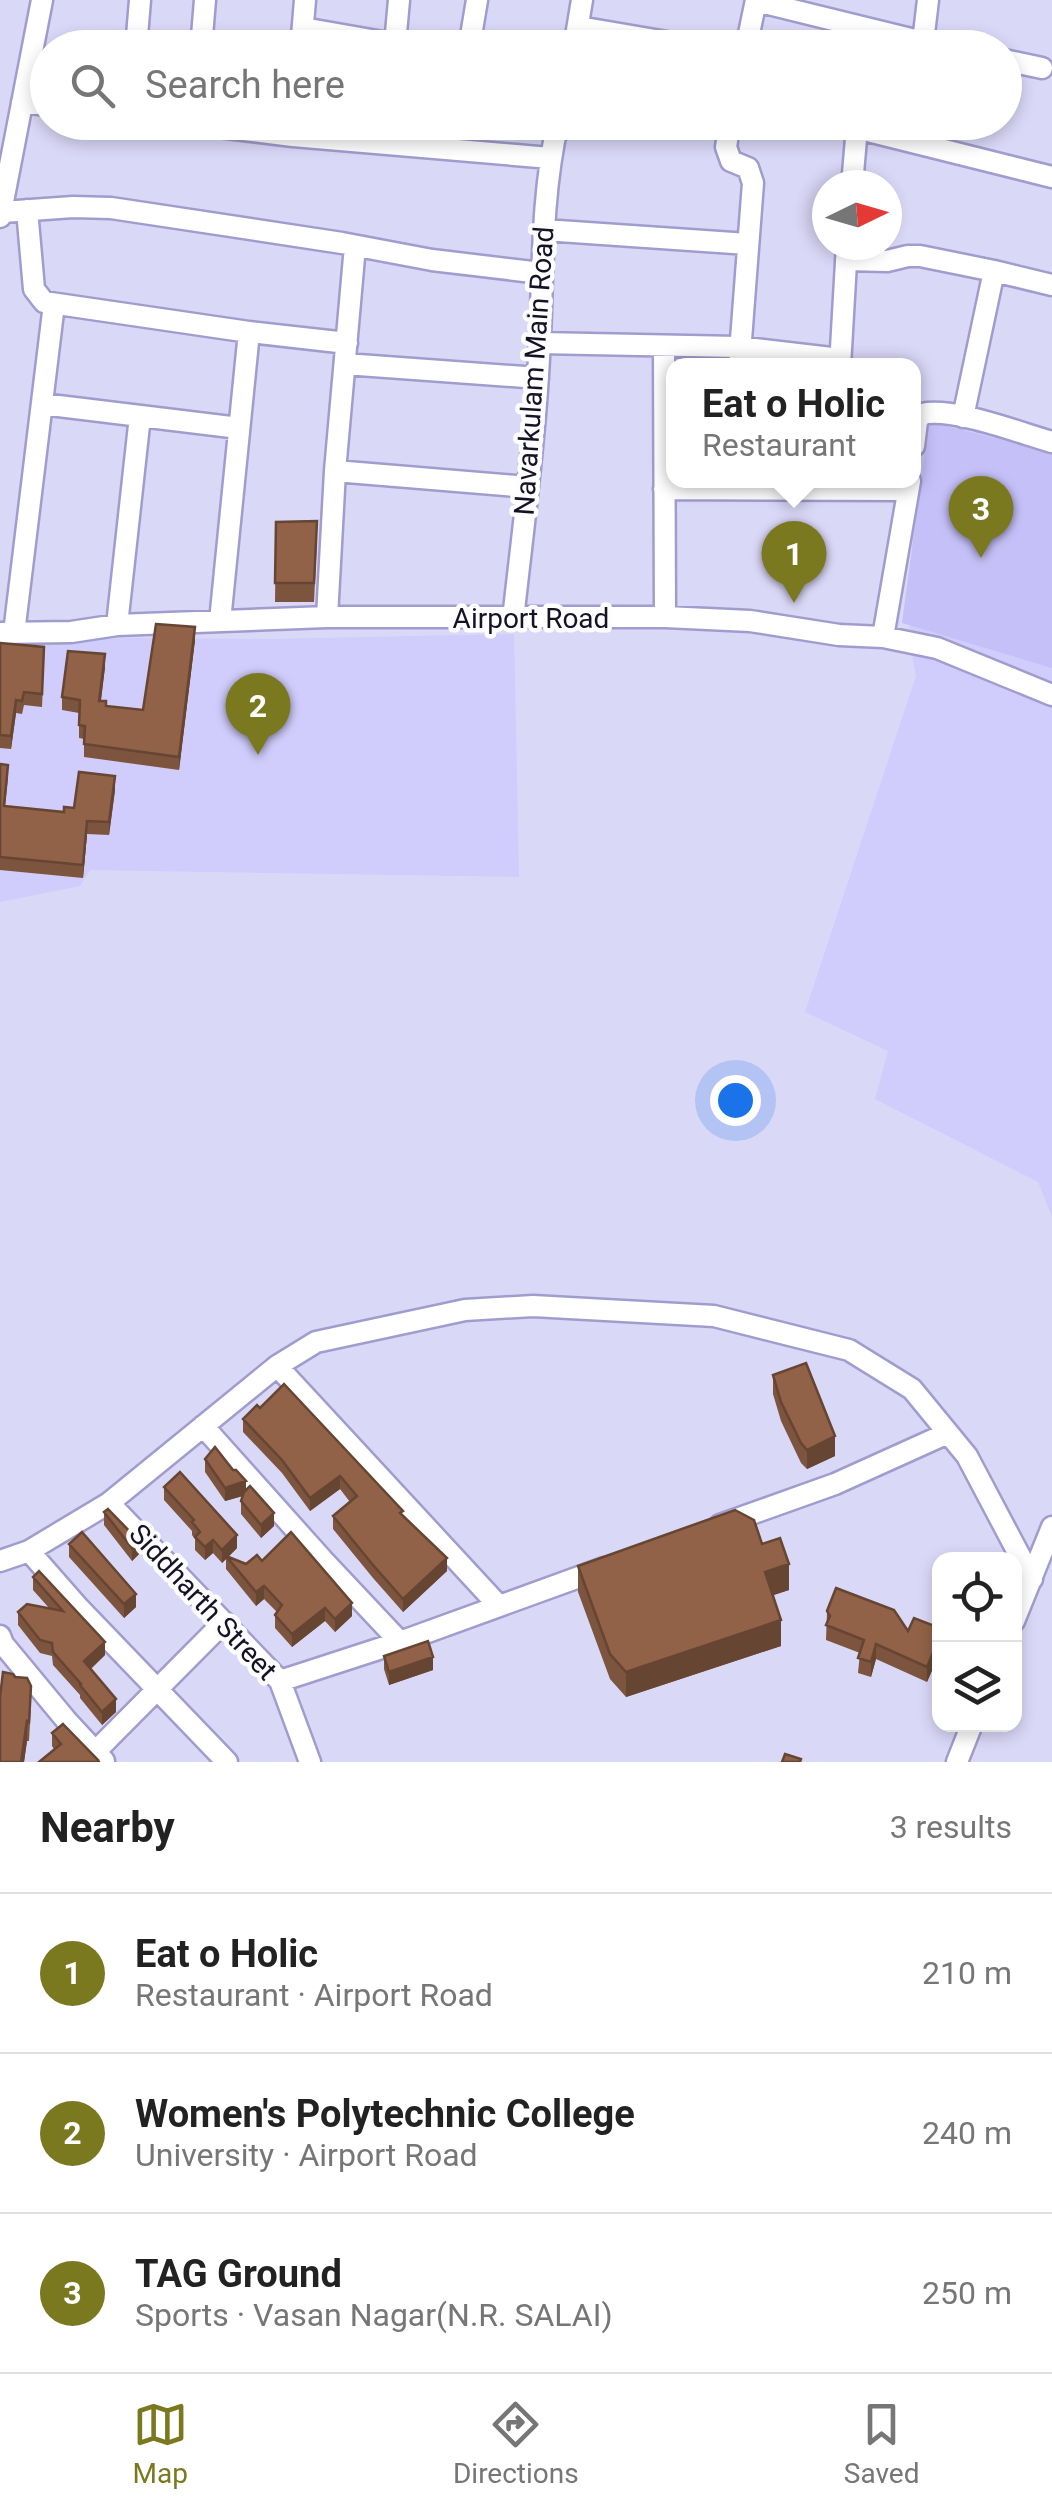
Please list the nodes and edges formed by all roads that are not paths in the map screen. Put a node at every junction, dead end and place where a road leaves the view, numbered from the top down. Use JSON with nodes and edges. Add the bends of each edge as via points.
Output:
{"nodes":[{"id":1,"x":42,"y":0,"type":"edge"},
{"id":2,"x":140,"y":0,"type":"edge"},
{"id":3,"x":205,"y":0,"type":"edge"},
{"id":4,"x":306,"y":0,"type":"edge"},
{"id":5,"x":399,"y":0,"type":"edge"},
{"id":6,"x":477,"y":0,"type":"edge"},
{"id":7,"x":582,"y":0,"type":"edge"},
{"id":8,"x":756,"y":0,"type":"edge"},
{"id":9,"x":928,"y":0,"type":"edge"},
{"id":10,"x":36,"y":30,"type":"edge"},
{"id":11,"x":138,"y":30,"type":"edge"},
{"id":12,"x":202,"y":30,"type":"edge"},
{"id":13,"x":303,"y":30,"type":"edge"},
{"id":14,"x":396,"y":30,"type":"edge"},
{"id":15,"x":472,"y":30,"type":"edge"},
{"id":16,"x":577,"y":30,"type":"edge"},
{"id":17,"x":750,"y":30,"type":"edge"},
{"id":18,"x":875,"y":30,"type":"edge"},
{"id":19,"x":924,"y":30,"type":"edge"},
{"id":20,"x":30,"y":61,"type":"edge"},
{"id":21,"x":1022,"y":64,"type":"edge"},
{"id":22,"x":1042,"y":68,"type":"dead end"},
{"id":23,"x":22,"y":102,"type":"junction"},
{"id":24,"x":30,"y":103,"type":"edge"},
{"id":25,"x":385,"y":140,"type":"edge"},
{"id":26,"x":554,"y":140,"type":"edge"},
{"id":27,"x":727,"y":140,"type":"edge"},
{"id":28,"x":856,"y":140,"type":"edge"},
{"id":29,"x":905,"y":140,"type":"edge"},
{"id":30,"x":550,"y":158,"type":"junction"},
{"id":31,"x":853,"y":170,"type":"edge"},
{"id":32,"x":1052,"y":177,"type":"edge"},
{"id":33,"x":27,"y":210,"type":"junction"},
{"id":34,"x":1,"y":214,"type":"edge"},
{"id":35,"x":544,"y":230,"type":"junction"},
{"id":36,"x":748,"y":244,"type":"junction"},
{"id":37,"x":355,"y":246,"type":"junction"},
{"id":38,"x":902,"y":257,"type":"edge"},
{"id":39,"x":846,"y":260,"type":"edge"},
{"id":40,"x":994,"y":271,"type":"junction"},
{"id":41,"x":542,"y":272,"type":"junction"},
{"id":42,"x":1052,"y":285,"type":"edge"},
{"id":43,"x":54,"y":304,"type":"junction"},
{"id":44,"x":249,"y":332,"type":"junction"},
{"id":45,"x":540,"y":342,"type":"junction"},
{"id":46,"x":664,"y":346,"type":"junction"},
{"id":47,"x":346,"y":353,"type":"junction"},
{"id":48,"x":739,"y":356,"type":"edge"},
{"id":49,"x":773,"y":358,"type":"edge"},
{"id":50,"x":840,"y":358,"type":"edge"},
{"id":51,"x":538,"y":378,"type":"junction"},
{"id":52,"x":42,"y":404,"type":"junction"},
{"id":53,"x":921,"y":415,"type":"edge"},
{"id":54,"x":140,"y":416,"type":"junction"},
{"id":55,"x":963,"y":417,"type":"junction"},
{"id":56,"x":239,"y":428,"type":"junction"},
{"id":57,"x":1052,"y":442,"type":"edge"},
{"id":58,"x":335,"y":471,"type":"junction"},
{"id":59,"x":528,"y":488,"type":"junction"},
{"id":60,"x":684,"y":488,"type":"edge"},
{"id":61,"x":908,"y":488,"type":"edge"},
{"id":62,"x":664,"y":489,"type":"junction"},
{"id":63,"x":326,"y":617,"type":"junction"},
{"id":64,"x":666,"y":617,"type":"junction"},
{"id":65,"x":513,"y":619,"type":"junction"},
{"id":66,"x":220,"y":621,"type":"junction"},
{"id":67,"x":117,"y":625,"type":"junction"},
{"id":68,"x":7,"y":633,"type":"edge"},
{"id":69,"x":883,"y":636,"type":"junction"},
{"id":70,"x":1052,"y":694,"type":"edge"},
{"id":71,"x":277,"y":1366,"type":"junction"},
{"id":72,"x":203,"y":1426,"type":"junction"},
{"id":73,"x":948,"y":1433,"type":"junction"},
{"id":74,"x":109,"y":1503,"type":"junction"},
{"id":75,"x":1052,"y":1527,"type":"edge"},
{"id":76,"x":699,"y":1533,"type":"edge"},
{"id":77,"x":28,"y":1550,"type":"junction"},
{"id":78,"x":631,"y":1558,"type":"edge"},
{"id":79,"x":0,"y":1561,"type":"edge"},
{"id":80,"x":1032,"y":1578,"type":"junction"},
{"id":81,"x":1022,"y":1602,"type":"edge"},
{"id":82,"x":499,"y":1606,"type":"junction"},
{"id":83,"x":224,"y":1622,"type":"junction"},
{"id":84,"x":0,"y":1636,"type":"edge"},
{"id":85,"x":400,"y":1642,"type":"junction"},
{"id":86,"x":280,"y":1681,"type":"junction"},
{"id":87,"x":159,"y":1690,"type":"junction"},
{"id":88,"x":969,"y":1732,"type":"edge"},
{"id":89,"x":100,"y":1757,"type":"edge"},
{"id":90,"x":227,"y":1762,"type":"edge"},
{"id":91,"x":310,"y":1762,"type":"edge"},
{"id":92,"x":957,"y":1762,"type":"edge"}],
"edges":[{"from":1,"to":10,"type":"street"},
{"from":2,"to":11,"type":"street"},
{"from":3,"to":12,"type":"street"},
{"from":4,"to":13,"type":"street"},
{"from":5,"to":14,"type":"street"},
{"from":6,"to":15,"type":"street"},
{"from":7,"to":16,"type":"street"},
{"from":8,"to":17,"type":"street"},
{"from":8,"to":18,"type":"street"},
{"from":9,"to":19,"type":"street"},
{"from":20,"to":23,"type":"street"},
{"from":21,"to":22,"type":"street"},
{"from":23,"to":24,"type":"street"},
{"from":23,"to":34,"type":"street"},
{"from":25,"to":30,"type":"street"},
{"from":26,"to":30,"type":"street","name":"Navarkulam Main Road"},
{"from":27,"to":36,"type":"street","via":[[731,161],[748,168],[753,183]]},
{"from":28,"to":31,"type":"street"},
{"from":29,"to":32,"type":"street"},
{"from":30,"to":35,"type":"street","name":"Navarkulam Main Road"},
{"from":33,"to":34,"type":"street"},
{"from":33,"to":37,"type":"street","via":[[110,208]]},
{"from":33,"to":43,"type":"street","via":[[34,290]]},
{"from":35,"to":36,"type":"street"},
{"from":35,"to":41,"type":"street","name":"Navarkulam Main Road"},
{"from":36,"to":48,"type":"street"},
{"from":37,"to":41,"type":"street"},
{"from":37,"to":47,"type":"street"},
{"from":38,"to":40,"type":"street"},
{"from":39,"to":50,"type":"street"},
{"from":40,"to":42,"type":"street"},
{"from":40,"to":55,"type":"street"},
{"from":41,"to":45,"type":"street","name":"Navarkulam Main Road"},
{"from":43,"to":44,"type":"street"},
{"from":43,"to":52,"type":"street"},
{"from":44,"to":47,"type":"street"},
{"from":44,"to":56,"type":"street"},
{"from":45,"to":46,"type":"street"},
{"from":45,"to":51,"type":"street","name":"Navarkulam Main Road"},
{"from":46,"to":48,"type":"street"},
{"from":46,"to":62,"type":"street"},
{"from":47,"to":51,"type":"street"},
{"from":47,"to":58,"type":"street"},
{"from":48,"to":49,"type":"street"},
{"from":51,"to":59,"type":"street","name":"Navarkulam Main Road"},
{"from":52,"to":54,"type":"street"},
{"from":52,"to":68,"type":"street"},
{"from":53,"to":55,"type":"street"},
{"from":54,"to":56,"type":"street"},
{"from":54,"to":67,"type":"street"},
{"from":55,"to":57,"type":"street"},
{"from":56,"to":66,"type":"street"},
{"from":58,"to":59,"type":"street"},
{"from":58,"to":63,"type":"street"},
{"from":59,"to":65,"type":"street","name":"Navarkulam Main Road"},
{"from":60,"to":62,"type":"street"},
{"from":61,"to":69,"type":"street"},
{"from":62,"to":64,"type":"street"},
{"from":63,"to":65,"type":"street","name":"Airport Road"},
{"from":63,"to":66,"type":"street","name":"Airport Road"},
{"from":64,"to":65,"type":"street","name":"Airport Road"},
{"from":64,"to":69,"type":"street","name":"Airport Road"},
{"from":66,"to":67,"type":"street","name":"Airport Road"},
{"from":67,"to":68,"type":"street","name":"Airport Road"},
{"from":69,"to":70,"type":"street","name":"Airport Road","via":[[937,648]]},
{"from":71,"to":72,"type":"street"},
{"from":71,"to":73,"type":"street","via":[[316,1342],[466,1310],[533,1306],[714,1316],[848,1350],[912,1389]]},
{"from":71,"to":82,"type":"street"},
{"from":72,"to":74,"type":"street"},
{"from":72,"to":85,"type":"street"},
{"from":73,"to":76,"type":"street"},
{"from":73,"to":80,"type":"street"},
{"from":74,"to":77,"type":"street"},
{"from":74,"to":83,"type":"street","name":"Siddharth Street"},
{"from":75,"to":80,"type":"street"},
{"from":77,"to":79,"type":"street"},
{"from":77,"to":87,"type":"street"},
{"from":78,"to":82,"type":"street"},
{"from":80,"to":81,"type":"street"},
{"from":82,"to":85,"type":"street"},
{"from":83,"to":86,"type":"street","name":"Siddharth Street"},
{"from":83,"to":87,"type":"street"},
{"from":84,"to":89,"type":"street"},
{"from":85,"to":86,"type":"street"},
{"from":86,"to":91,"type":"street","name":"Siddharth Street"},
{"from":87,"to":89,"type":"street"},
{"from":87,"to":90,"type":"street"},
{"from":88,"to":92,"type":"street"}]}
